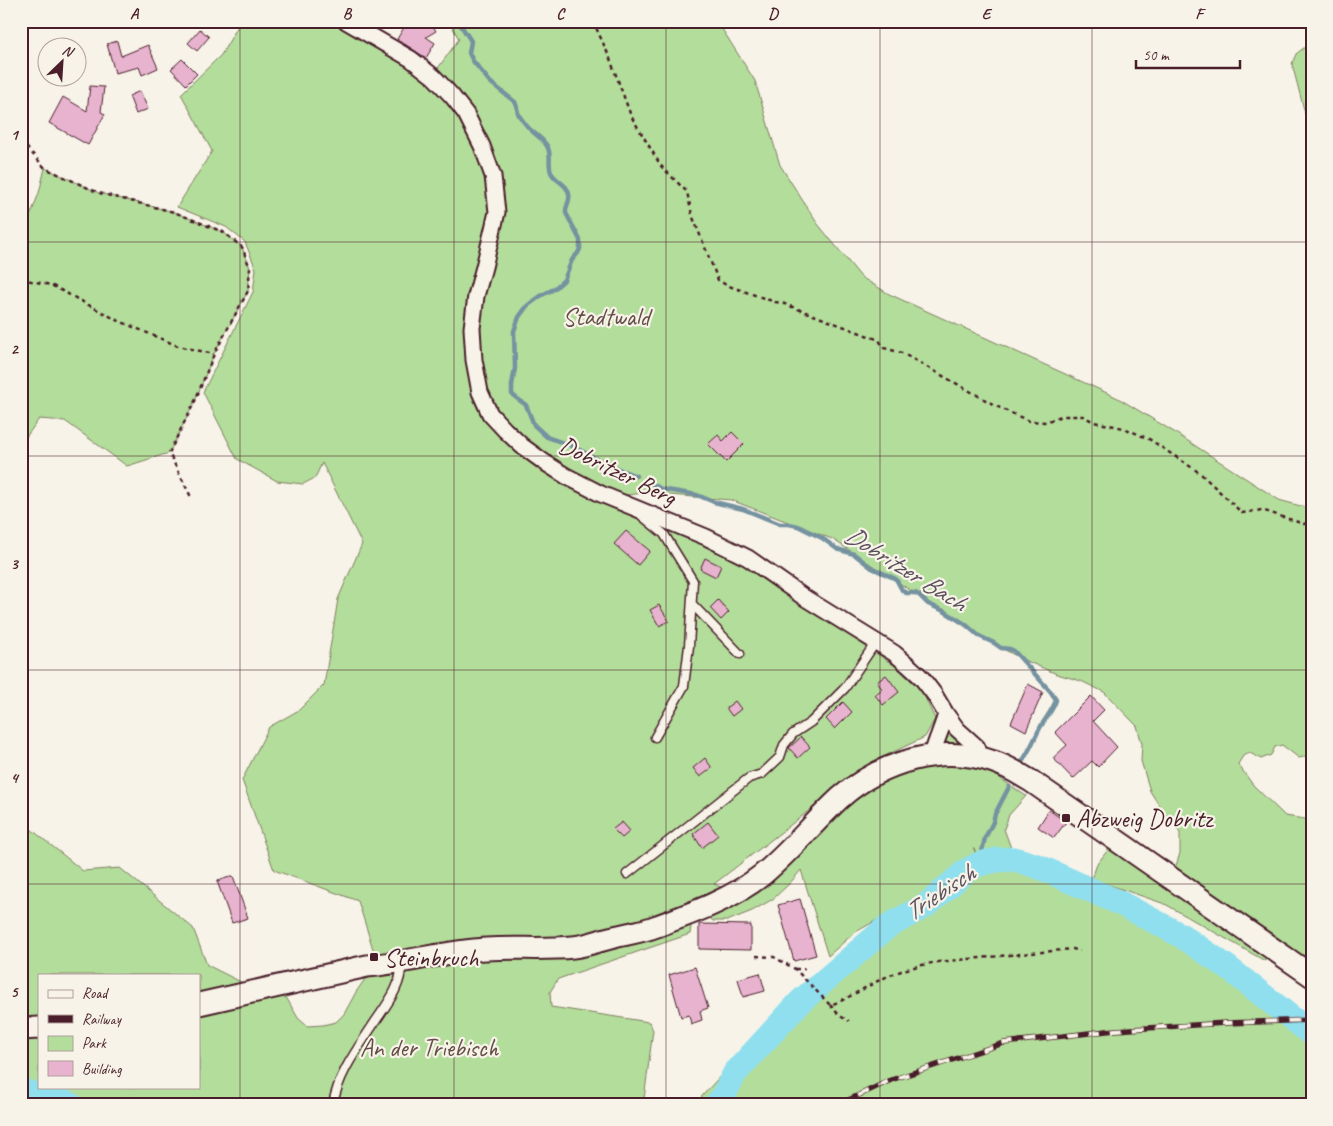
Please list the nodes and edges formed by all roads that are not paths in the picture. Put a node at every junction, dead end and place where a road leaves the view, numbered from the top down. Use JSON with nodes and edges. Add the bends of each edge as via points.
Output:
{"nodes":[{"id":1,"x":346,"y":21,"type":"edge"},
{"id":2,"x":628,"y":506,"type":"junction"},
{"id":3,"x":692,"y":604,"type":"junction"},
{"id":4,"x":876,"y":642,"type":"junction"},
{"id":5,"x":740,"y":654,"type":"dead end"},
{"id":6,"x":946,"y":714,"type":"junction"},
{"id":7,"x":655,"y":737,"type":"dead end"},
{"id":8,"x":932,"y":756,"type":"junction"},
{"id":9,"x":981,"y":758,"type":"junction"},
{"id":10,"x":627,"y":874,"type":"dead end"},
{"id":11,"x":401,"y":961,"type":"junction"},
{"id":12,"x":1312,"y":976,"type":"edge"},
{"id":13,"x":200,"y":1004,"type":"edge"},
{"id":14,"x":38,"y":1028,"type":"edge"},
{"id":15,"x":21,"y":1029,"type":"edge"},
{"id":16,"x":333,"y":1105,"type":"edge"}],
"edges":[{"from":1,"to":2,"type":"street","name":"Dobritzer Berg","via":[[411,59],[434,77],[466,114],[493,176],[497,212],[476,296],[472,328],[480,392],[490,414],[544,462]]},
{"from":2,"to":3,"type":"lane","via":[[664,534],[693,581]]},
{"from":2,"to":4,"type":"street","name":"Dobritzer Berg","via":[[706,536],[743,555]]},
{"from":3,"to":5,"type":"lane"},
{"from":3,"to":7,"type":"lane","via":[[684,686]]},
{"from":4,"to":6,"type":"street","name":"Dobritzer Berg","via":[[921,677]]},
{"from":4,"to":10,"type":"lane","via":[[845,688],[811,722],[793,734],[780,757],[762,774],[749,778]]},
{"from":6,"to":8,"type":"street"},
{"from":6,"to":9,"type":"street","name":"Dobritzer Berg","via":[[977,747]]},
{"from":8,"to":9,"type":"main road"},
{"from":8,"to":11,"type":"main road","via":[[890,766],[864,780],[762,874],[735,893],[655,927],[574,947],[486,949]]},
{"from":9,"to":12,"type":"main road","via":[[1031,781]]},
{"from":11,"to":13,"type":"main road"},
{"from":11,"to":16,"type":"lane","via":[[399,982],[355,1052],[340,1080]]},
{"from":14,"to":15,"type":"main road"}]}
